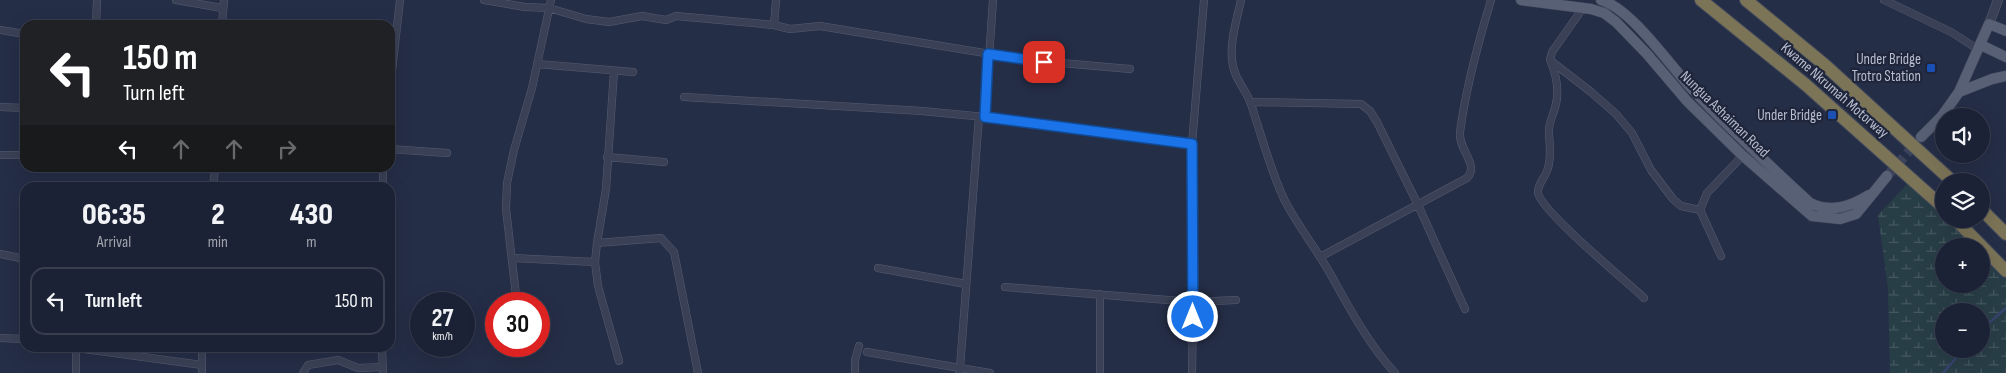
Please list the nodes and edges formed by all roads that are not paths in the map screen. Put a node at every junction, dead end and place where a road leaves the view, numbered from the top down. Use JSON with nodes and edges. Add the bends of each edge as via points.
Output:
{"nodes":[{"id":1,"x":97,"y":0,"type":"edge"},
{"id":2,"x":176,"y":0,"type":"edge"},
{"id":3,"x":224,"y":0,"type":"edge"},
{"id":4,"x":400,"y":0,"type":"edge"},
{"id":5,"x":484,"y":0,"type":"edge"},
{"id":6,"x":776,"y":0,"type":"edge"},
{"id":7,"x":993,"y":0,"type":"edge"},
{"id":8,"x":1204,"y":0,"type":"edge"},
{"id":9,"x":1241,"y":0,"type":"edge"},
{"id":10,"x":1491,"y":0,"type":"edge"},
{"id":11,"x":1520,"y":0,"type":"edge"},
{"id":12,"x":1601,"y":0,"type":"edge"},
{"id":13,"x":1701,"y":0,"type":"edge"},
{"id":14,"x":1746,"y":0,"type":"edge"},
{"id":15,"x":1884,"y":0,"type":"edge"},
{"id":16,"x":1998,"y":0,"type":"edge"},
{"id":17,"x":550,"y":4,"type":"edge"},
{"id":18,"x":222,"y":8,"type":"junction"},
{"id":19,"x":1583,"y":8,"type":"junction"},
{"id":20,"x":96,"y":20,"type":"edge"},
{"id":21,"x":222,"y":20,"type":"edge"},
{"id":22,"x":1989,"y":24,"type":"junction"},
{"id":23,"x":774,"y":25,"type":"junction"},
{"id":24,"x":0,"y":30,"type":"edge"},
{"id":25,"x":2006,"y":31,"type":"edge"},
{"id":26,"x":20,"y":33,"type":"edge"},
{"id":27,"x":395,"y":34,"type":"edge"},
{"id":28,"x":1980,"y":47,"type":"junction"},
{"id":29,"x":988,"y":54,"type":"junction"},
{"id":30,"x":2006,"y":57,"type":"edge"},
{"id":31,"x":1550,"y":60,"type":"junction"},
{"id":32,"x":537,"y":64,"type":"junction"},
{"id":33,"x":1130,"y":69,"type":"dead end"},
{"id":34,"x":614,"y":71,"type":"junction"},
{"id":35,"x":633,"y":72,"type":"dead end"},
{"id":36,"x":2006,"y":76,"type":"edge"},
{"id":37,"x":1959,"y":92,"type":"junction"},
{"id":38,"x":684,"y":97,"type":"dead end"},
{"id":39,"x":1250,"y":102,"type":"junction"},
{"id":40,"x":0,"y":106,"type":"edge"},
{"id":41,"x":20,"y":108,"type":"edge"},
{"id":42,"x":982,"y":117,"type":"junction"},
{"id":43,"x":1921,"y":137,"type":"tunnel mouth"},
{"id":44,"x":1192,"y":144,"type":"junction"},
{"id":45,"x":395,"y":150,"type":"edge"},
{"id":46,"x":1746,"y":151,"type":"junction"},
{"id":47,"x":447,"y":153,"type":"dead end"},
{"id":48,"x":0,"y":155,"type":"edge"},
{"id":49,"x":20,"y":155,"type":"edge"},
{"id":50,"x":607,"y":157,"type":"junction"},
{"id":51,"x":664,"y":162,"type":"dead end"},
{"id":52,"x":1943,"y":173,"type":"edge"},
{"id":53,"x":1887,"y":176,"type":"tunnel mouth"},
{"id":54,"x":1935,"y":200,"type":"edge"},
{"id":55,"x":1418,"y":205,"type":"junction"},
{"id":56,"x":1700,"y":210,"type":"junction"},
{"id":57,"x":1990,"y":218,"type":"edge"},
{"id":58,"x":1964,"y":228,"type":"edge"},
{"id":59,"x":2006,"y":234,"type":"edge"},
{"id":60,"x":596,"y":243,"type":"junction"},
{"id":61,"x":0,"y":254,"type":"edge"},
{"id":62,"x":1721,"y":256,"type":"dead end"},
{"id":63,"x":1320,"y":257,"type":"junction"},
{"id":64,"x":20,"y":258,"type":"edge"},
{"id":65,"x":512,"y":258,"type":"junction"},
{"id":66,"x":595,"y":262,"type":"junction"},
{"id":67,"x":878,"y":268,"type":"dead end"},
{"id":68,"x":2006,"y":272,"type":"edge"},
{"id":69,"x":966,"y":284,"type":"junction"},
{"id":70,"x":1005,"y":286,"type":"dead end"},
{"id":71,"x":516,"y":292,"type":"edge"},
{"id":72,"x":1100,"y":294,"type":"junction"},
{"id":73,"x":1644,"y":298,"type":"dead end"},
{"id":74,"x":1236,"y":300,"type":"dead end"},
{"id":75,"x":1193,"y":302,"type":"junction"},
{"id":76,"x":1465,"y":310,"type":"dead end"},
{"id":77,"x":0,"y":338,"type":"edge"},
{"id":78,"x":20,"y":339,"type":"edge"},
{"id":79,"x":859,"y":346,"type":"dead end"},
{"id":80,"x":76,"y":352,"type":"edge"},
{"id":81,"x":100,"y":352,"type":"edge"},
{"id":82,"x":202,"y":352,"type":"edge"},
{"id":83,"x":382,"y":352,"type":"edge"},
{"id":84,"x":867,"y":352,"type":"dead end"},
{"id":85,"x":618,"y":360,"type":"dead end"},
{"id":86,"x":202,"y":369,"type":"edge"},
{"id":87,"x":383,"y":370,"type":"edge"},
{"id":88,"x":959,"y":370,"type":"edge"},
{"id":89,"x":76,"y":373,"type":"edge"},
{"id":90,"x":303,"y":373,"type":"edge"},
{"id":91,"x":698,"y":373,"type":"edge"},
{"id":92,"x":855,"y":373,"type":"edge"},
{"id":93,"x":990,"y":373,"type":"edge"},
{"id":94,"x":1100,"y":373,"type":"edge"},
{"id":95,"x":1192,"y":373,"type":"edge"},
{"id":96,"x":1395,"y":373,"type":"edge"}],
"edges":[{"from":1,"to":20,"type":"street"},
{"from":2,"to":18,"type":"street"},
{"from":3,"to":18,"type":"street"},
{"from":4,"to":27,"type":"street"},
{"from":5,"to":17,"type":"street","via":[[525,7]]},
{"from":6,"to":23,"type":"street"},
{"from":7,"to":29,"type":"street"},
{"from":8,"to":44,"type":"street"},
{"from":9,"to":39,"type":"street","via":[[1231,46],[1232,60],[1236,79]]},
{"from":10,"to":55,"type":"street","via":[[1471,70],[1460,135],[1461,147],[1472,167],[1471,173]]},
{"from":11,"to":19,"type":"main road","name":"Nungua Ashaiman Road"},
{"from":12,"to":46,"type":"main road","name":"Nungua Ashaiman Road","via":[[1635,24]]},
{"from":13,"to":54,"type":"highway","name":"Kwame Nkrumah Motorway","via":[[1806,85]]},
{"from":14,"to":52,"type":"highway","name":"Kwame Nkrumah Motorway","via":[[1826,66]]},
{"from":15,"to":28,"type":"street"},
{"from":16,"to":22,"type":"street"},
{"from":17,"to":23,"type":"street","via":[[586,19],[609,22],[642,16],[666,20],[676,16]]},
{"from":17,"to":32,"type":"street"},
{"from":18,"to":21,"type":"street"},
{"from":19,"to":31,"type":"street","via":[[1552,52]]},
{"from":19,"to":46,"type":"main road","name":"Nungua Ashaiman Road","via":[[1604,13],[1616,22],[1686,101]]},
{"from":22,"to":25,"type":"main road"},
{"from":22,"to":28,"type":"main road"},
{"from":23,"to":29,"type":"street","via":[[797,30],[820,26]]},
{"from":24,"to":26,"type":"street"},
{"from":28,"to":30,"type":"main road"},
{"from":28,"to":37,"type":"main road"},
{"from":29,"to":33,"type":"street"},
{"from":29,"to":42,"type":"street"},
{"from":31,"to":56,"type":"street","via":[[1616,114],[1640,145],[1647,164],[1673,200],[1681,206]]},
{"from":31,"to":73,"type":"street","via":[[1558,93],[1549,130],[1550,161],[1538,186],[1540,197],[1560,223]]},
{"from":32,"to":34,"type":"street"},
{"from":32,"to":65,"type":"street","via":[[507,183],[506,209]]},
{"from":34,"to":35,"type":"street"},
{"from":34,"to":50,"type":"street"},
{"from":36,"to":37,"type":"main road"},
{"from":37,"to":43,"type":"main road"},
{"from":38,"to":42,"type":"street"},
{"from":39,"to":55,"type":"street","via":[[1361,104],[1377,122]]},
{"from":39,"to":63,"type":"street","via":[[1266,154],[1286,201]]},
{"from":40,"to":41,"type":"street"},
{"from":42,"to":44,"type":"street"},
{"from":42,"to":69,"type":"street"},
{"from":44,"to":75,"type":"street"},
{"from":45,"to":47,"type":"street"},
{"from":46,"to":53,"type":"main road","name":"Nungua Ashaiman Road","via":[[1812,216],[1840,219],[1856,214]]},
{"from":46,"to":56,"type":"street","via":[[1707,193]]},
{"from":48,"to":49,"type":"street"},
{"from":50,"to":51,"type":"street"},
{"from":50,"to":60,"type":"street","via":[[606,189]]},
{"from":55,"to":63,"type":"street"},
{"from":55,"to":76,"type":"street"},
{"from":56,"to":62,"type":"street"},
{"from":57,"to":59,"type":"highway"},
{"from":58,"to":68,"type":"highway"},
{"from":60,"to":66,"type":"street"},
{"from":60,"to":91,"type":"street","via":[[661,238],[674,252]]},
{"from":61,"to":64,"type":"street"},
{"from":63,"to":96,"type":"street","via":[[1350,310]]},
{"from":65,"to":66,"type":"street"},
{"from":65,"to":71,"type":"street"},
{"from":66,"to":85,"type":"street","via":[[598,286]]},
{"from":67,"to":69,"type":"street"},
{"from":69,"to":88,"type":"street"},
{"from":70,"to":72,"type":"street"},
{"from":72,"to":75,"type":"street"},
{"from":72,"to":94,"type":"street"},
{"from":74,"to":75,"type":"street"},
{"from":75,"to":95,"type":"street"},
{"from":77,"to":78,"type":"street"},
{"from":79,"to":92,"type":"street"},
{"from":80,"to":89,"type":"street"},
{"from":81,"to":86,"type":"street"},
{"from":82,"to":86,"type":"street"},
{"from":83,"to":87,"type":"street"},
{"from":84,"to":88,"type":"street"},
{"from":87,"to":90,"type":"street","via":[[358,368],[338,360],[308,365]]},
{"from":88,"to":93,"type":"street"}]}
